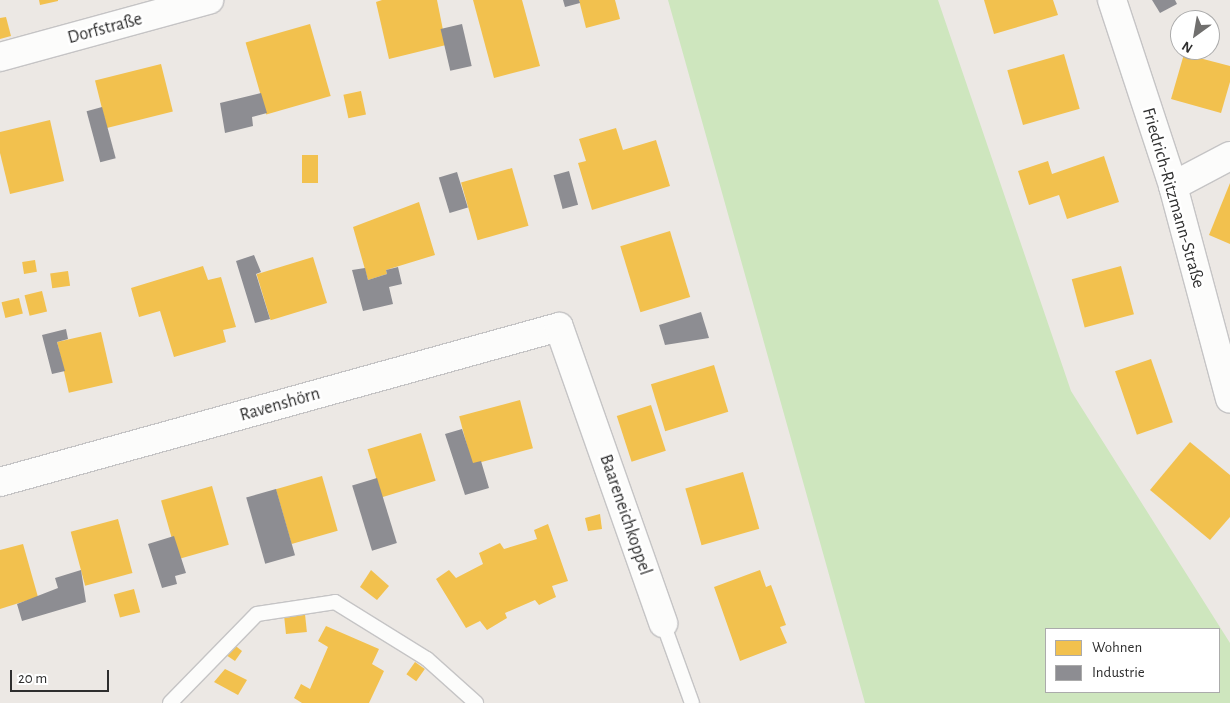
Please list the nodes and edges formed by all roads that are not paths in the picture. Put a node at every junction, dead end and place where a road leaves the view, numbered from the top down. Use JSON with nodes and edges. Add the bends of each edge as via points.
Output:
{"nodes":[{"id":1,"x":209,"y":0,"type":"edge"},
{"id":2,"x":1112,"y":0,"type":"edge"},
{"id":3,"x":0,"y":57,"type":"edge"},
{"id":4,"x":1230,"y":156,"type":"edge"},
{"id":5,"x":1172,"y":186,"type":"junction"},
{"id":6,"x":559,"y":327,"type":"joint"},
{"id":7,"x":1230,"y":398,"type":"edge"},
{"id":8,"x":0,"y":482,"type":"edge"},
{"id":9,"x":663,"y":624,"type":"joint"},
{"id":10,"x":170,"y":703,"type":"edge"},
{"id":11,"x":476,"y":703,"type":"edge"},
{"id":12,"x":692,"y":703,"type":"edge"}],
"edges":[{"from":1,"to":3,"type":"street","name":"Dorfstraße"},
{"from":2,"to":5,"type":"street","name":"Friedrich-Ritzmann-Straße"},
{"from":4,"to":5,"type":"street"},
{"from":5,"to":7,"type":"street","name":"Friedrich-Ritzmann-Straße"},
{"from":6,"to":8,"type":"street","name":"Ravenshörn"},
{"from":6,"to":9,"type":"street","name":"Baareneichkoppel"},
{"from":9,"to":12,"type":"lane","name":"Baareneichkoppel"},
{"from":10,"to":11,"type":"lane","via":[[257,614],[336,602],[427,659]]}]}
